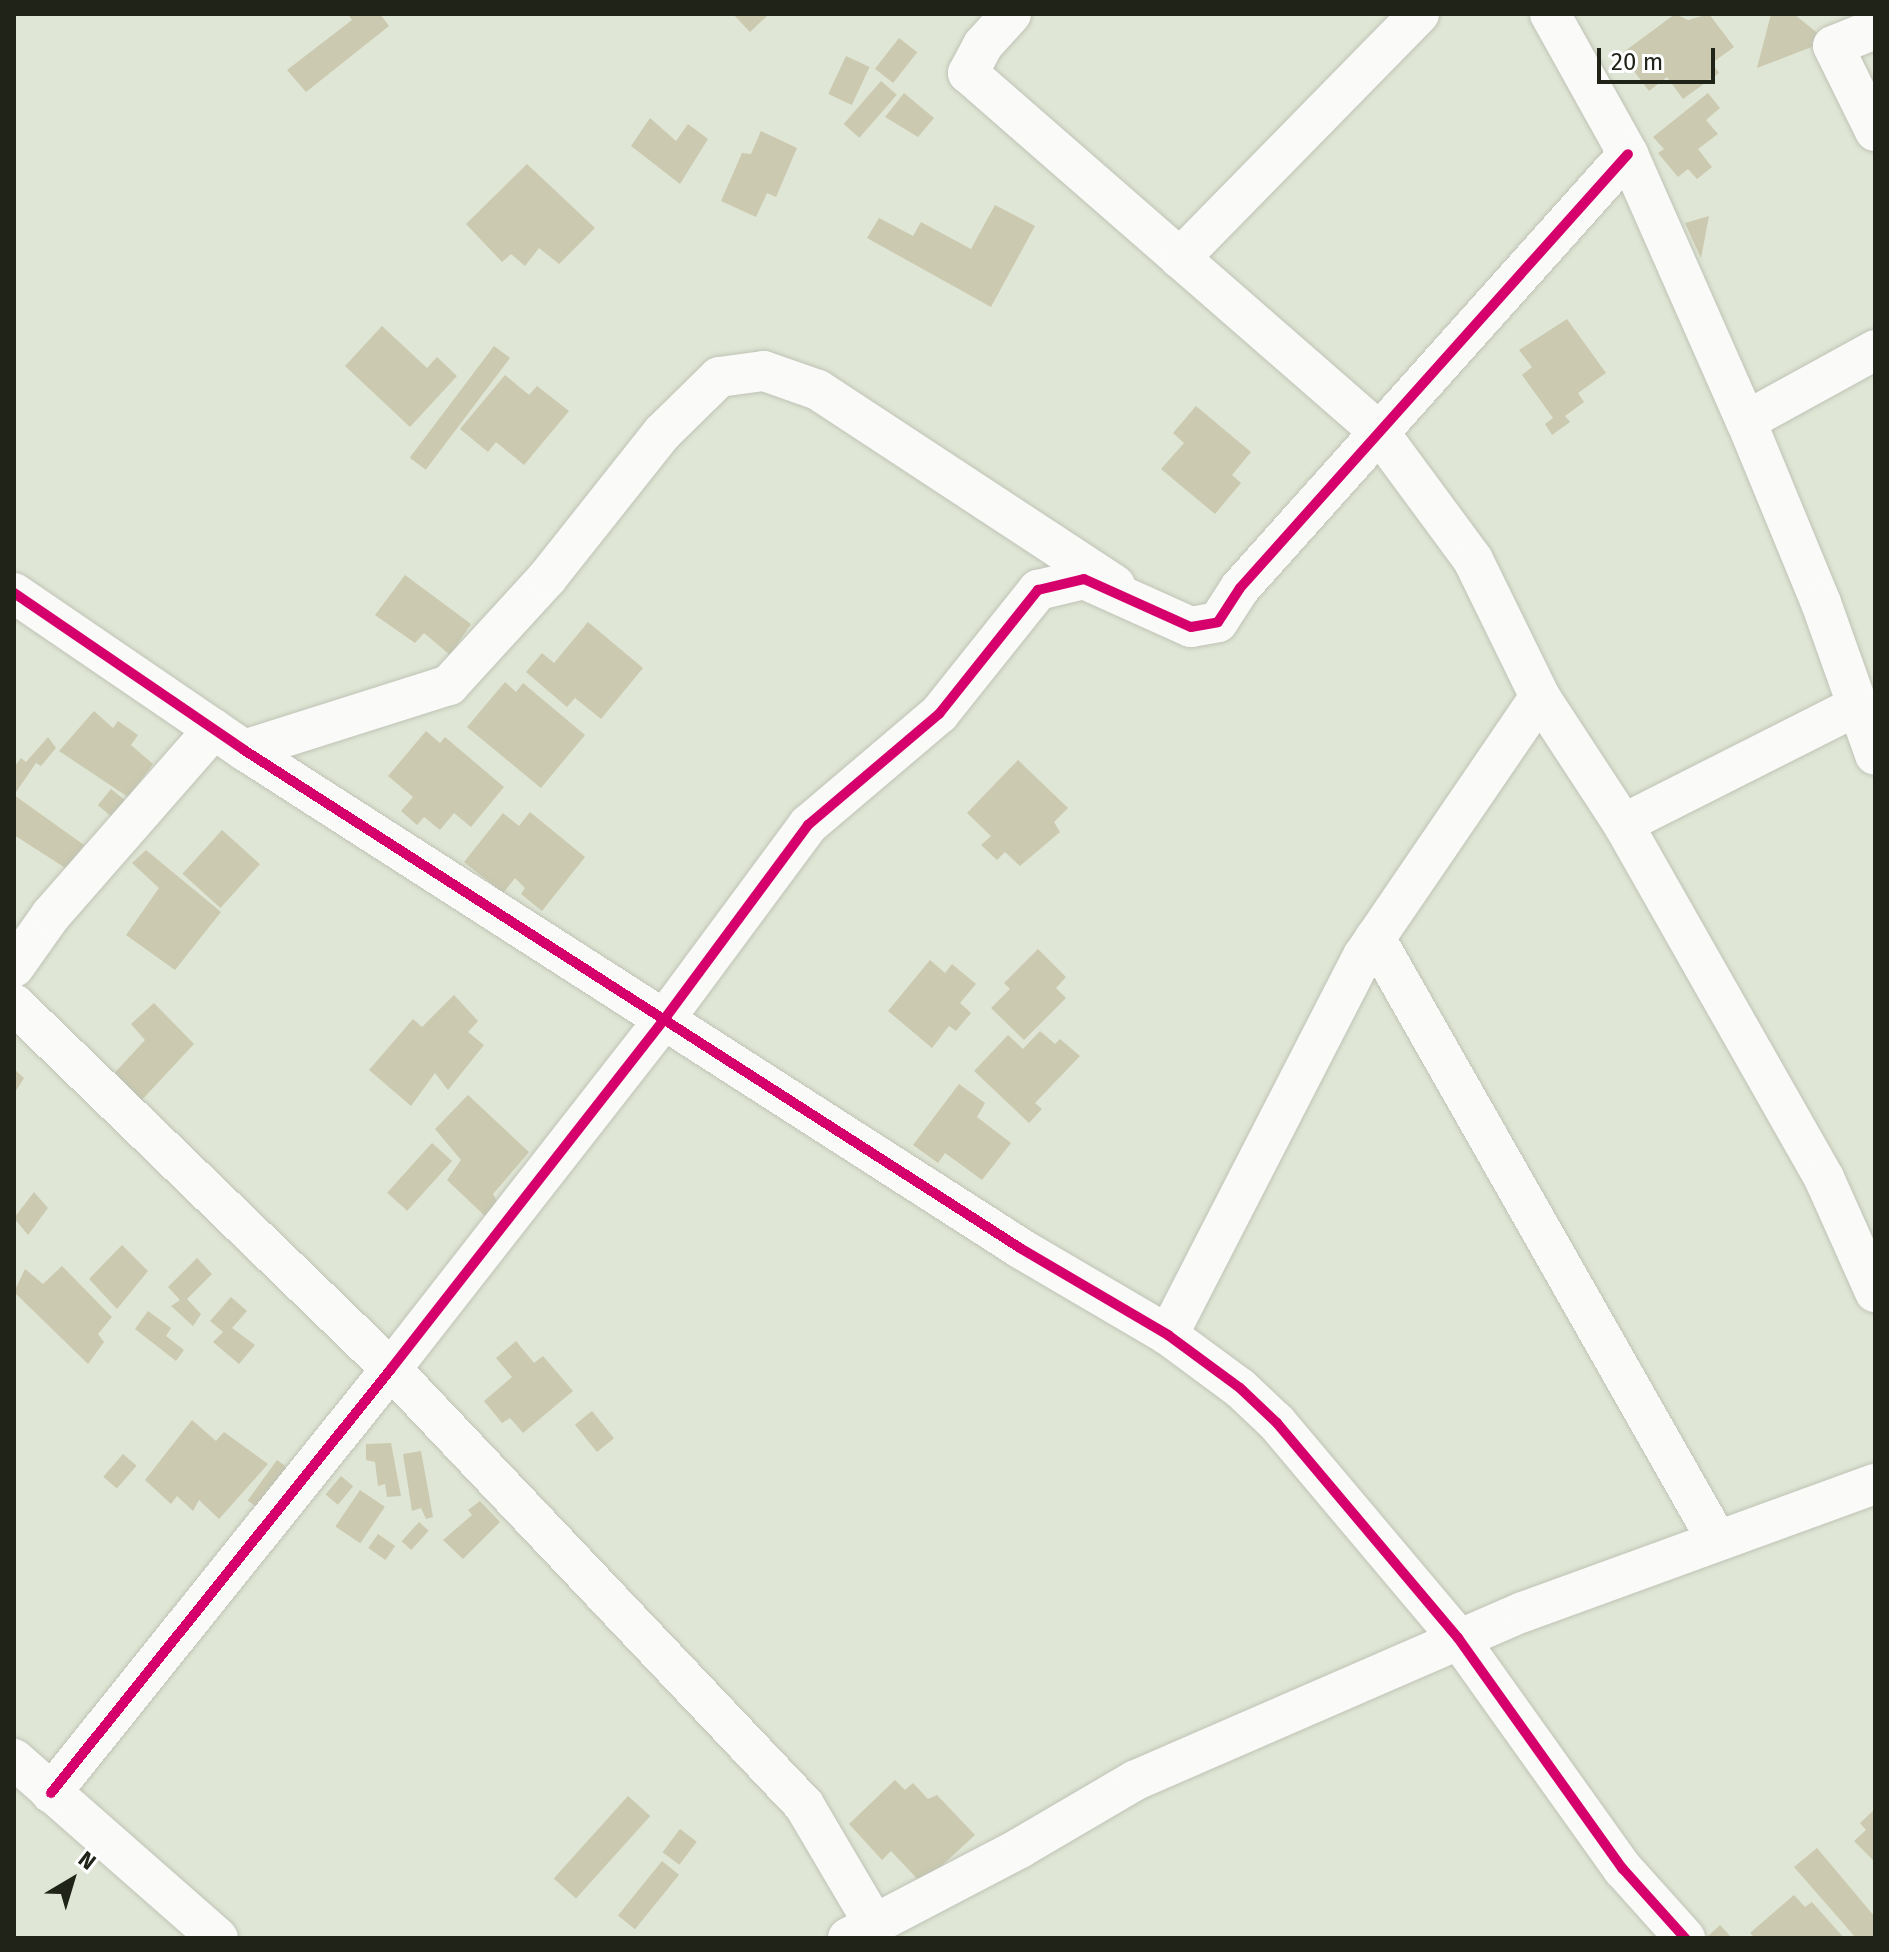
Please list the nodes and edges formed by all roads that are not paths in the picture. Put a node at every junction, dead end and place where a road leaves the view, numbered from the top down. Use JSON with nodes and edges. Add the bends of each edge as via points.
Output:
{"nodes":[{"id":1,"x":1011,"y":14,"type":"edge"},
{"id":2,"x":1419,"y":14,"type":"edge"},
{"id":3,"x":1550,"y":14,"type":"edge"},
{"id":4,"x":1875,"y":29,"type":"edge"},
{"id":5,"x":1875,"y":131,"type":"edge"},
{"id":6,"x":1628,"y":154,"type":"junction"},
{"id":7,"x":1180,"y":258,"type":"junction"},
{"id":8,"x":1875,"y":350,"type":"edge"},
{"id":9,"x":1746,"y":421,"type":"junction"},
{"id":10,"x":1378,"y":431,"type":"junction"},
{"id":11,"x":14,"y":593,"type":"edge"},
{"id":12,"x":1135,"y":598,"type":"junction"},
{"id":13,"x":1540,"y":697,"type":"junction"},
{"id":14,"x":1857,"y":706,"type":"junction"},
{"id":15,"x":229,"y":740,"type":"junction"},
{"id":16,"x":1875,"y":755,"type":"edge"},
{"id":17,"x":1623,"y":824,"type":"junction"},
{"id":18,"x":1375,"y":938,"type":"junction"},
{"id":19,"x":14,"y":967,"type":"edge"},
{"id":20,"x":14,"y":1004,"type":"edge"},
{"id":21,"x":666,"y":1017,"type":"junction"},
{"id":22,"x":1875,"y":1292,"type":"edge"},
{"id":23,"x":1168,"y":1335,"type":"junction"},
{"id":24,"x":391,"y":1369,"type":"junction"},
{"id":25,"x":1875,"y":1484,"type":"edge"},
{"id":26,"x":1717,"y":1540,"type":"junction"},
{"id":27,"x":1458,"y":1638,"type":"junction"},
{"id":28,"x":14,"y":1759,"type":"edge"},
{"id":29,"x":51,"y":1793,"type":"junction"},
{"id":30,"x":861,"y":1930,"type":"edge"},
{"id":31,"x":218,"y":1938,"type":"edge"},
{"id":32,"x":1685,"y":1938,"type":"edge"}],
"edges":[{"from":1,"to":7,"type":"street","via":[[983,45],[968,73]]},
{"from":2,"to":7,"type":"street"},
{"from":3,"to":6,"type":"street"},
{"from":4,"to":5,"type":"street","via":[[1833,46]]},
{"from":6,"to":9,"type":"street"},
{"from":6,"to":10,"type":"street"},
{"from":7,"to":10,"type":"street"},
{"from":8,"to":9,"type":"street"},
{"from":9,"to":14,"type":"street"},
{"from":10,"to":12,"type":"street","via":[[1240,588],[1218,622],[1191,627]]},
{"from":10,"to":13,"type":"street","via":[[1473,560]]},
{"from":11,"to":15,"type":"street"},
{"from":12,"to":15,"type":"street","via":[[818,390],[764,371],[719,377],[662,433],[547,578],[449,685]]},
{"from":12,"to":21,"type":"street","via":[[1084,579],[1038,590],[939,714],[808,825]]},
{"from":13,"to":17,"type":"street"},
{"from":13,"to":18,"type":"street"},
{"from":14,"to":16,"type":"street"},
{"from":14,"to":17,"type":"street"},
{"from":15,"to":19,"type":"street","via":[[51,915]]},
{"from":15,"to":21,"type":"street"},
{"from":17,"to":22,"type":"street","via":[[1824,1178]]},
{"from":18,"to":23,"type":"street"},
{"from":18,"to":26,"type":"street"},
{"from":20,"to":24,"type":"street"},
{"from":21,"to":23,"type":"street","via":[[1020,1248]]},
{"from":21,"to":24,"type":"street"},
{"from":23,"to":27,"type":"street","via":[[1277,1423]]},
{"from":24,"to":29,"type":"street"},
{"from":24,"to":30,"type":"street","via":[[804,1805]]},
{"from":25,"to":26,"type":"street"},
{"from":26,"to":27,"type":"street"},
{"from":27,"to":30,"type":"street","via":[[1136,1780],[1020,1848]]},
{"from":27,"to":32,"type":"street","via":[[1623,1869]]},
{"from":28,"to":29,"type":"street"},
{"from":29,"to":31,"type":"street"}]}
